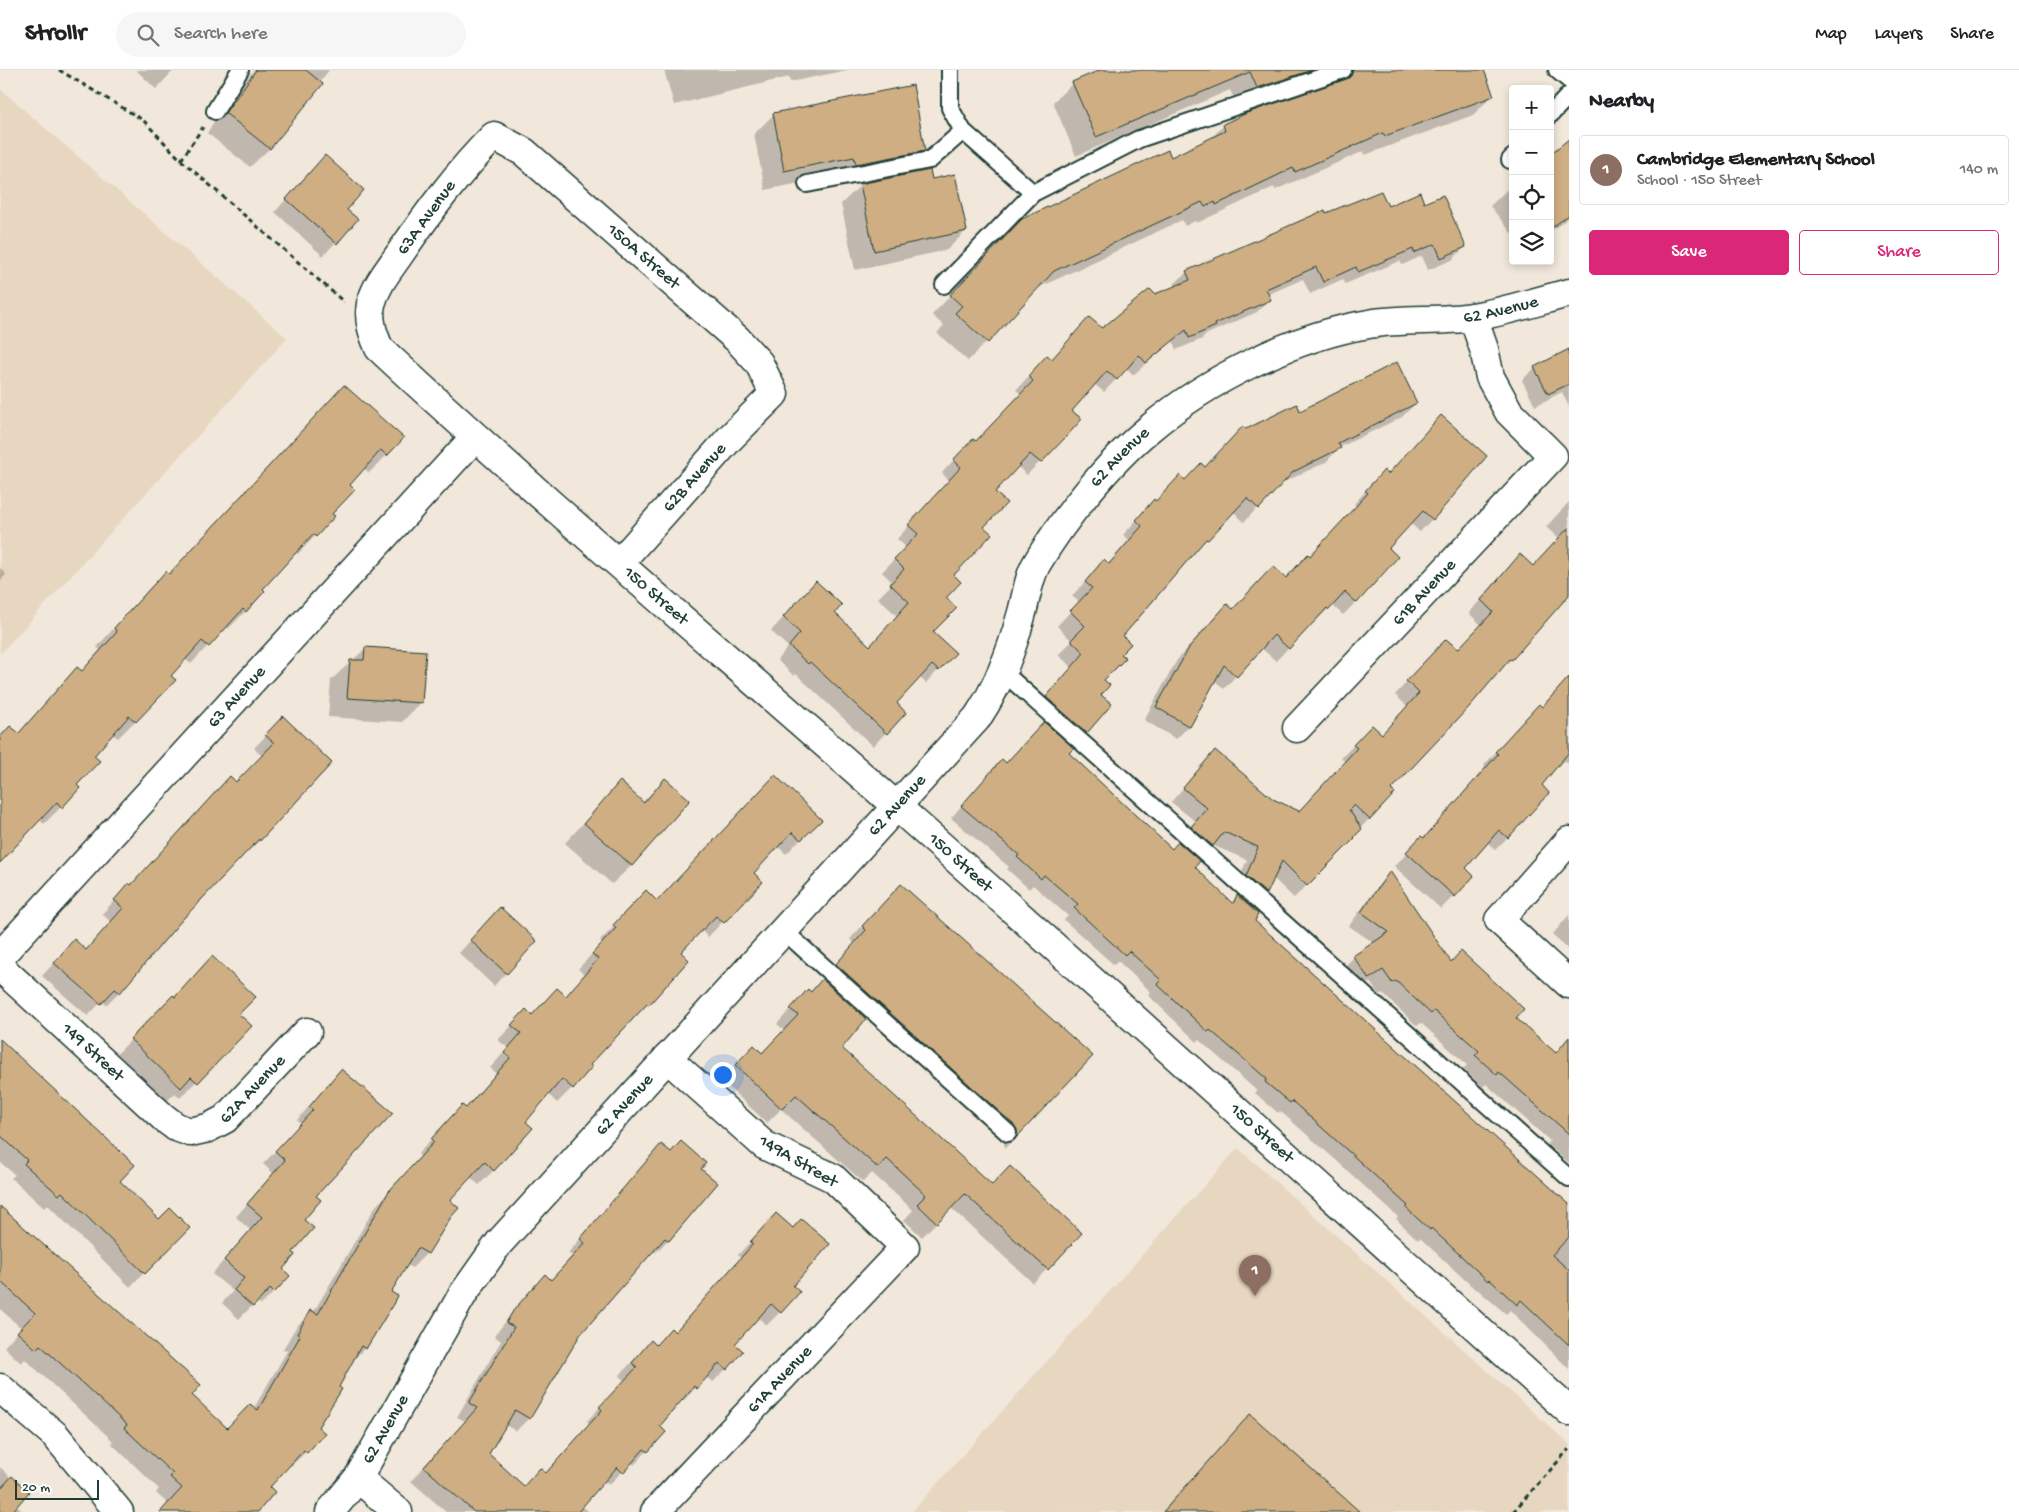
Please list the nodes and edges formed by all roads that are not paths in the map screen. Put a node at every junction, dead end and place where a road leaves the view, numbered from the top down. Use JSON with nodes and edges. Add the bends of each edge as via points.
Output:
{"nodes":[{"id":1,"x":240,"y":70,"type":"edge"},
{"id":2,"x":950,"y":70,"type":"edge"},
{"id":3,"x":1343,"y":70,"type":"edge"},
{"id":4,"x":1557,"y":70,"type":"edge"},
{"id":5,"x":1569,"y":80,"type":"edge"},
{"id":6,"x":1569,"y":95,"type":"edge"},
{"id":7,"x":215,"y":111,"type":"road end"},
{"id":8,"x":1554,"y":111,"type":"edge"},
{"id":9,"x":963,"y":131,"type":"junction"},
{"id":10,"x":494,"y":136,"type":"joint"},
{"id":11,"x":807,"y":184,"type":"dead end"},
{"id":12,"x":1032,"y":193,"type":"junction"},
{"id":13,"x":944,"y":285,"type":"dead end"},
{"id":14,"x":1569,"y":293,"type":"edge"},
{"id":15,"x":358,"y":305,"type":"joint"},
{"id":16,"x":1473,"y":317,"type":"junction"},
{"id":17,"x":774,"y":394,"type":"joint"},
{"id":18,"x":475,"y":437,"type":"junction"},
{"id":19,"x":619,"y":563,"type":"junction"},
{"id":20,"x":1002,"y":671,"type":"junction"},
{"id":21,"x":1297,"y":728,"type":"dead end"},
{"id":22,"x":898,"y":807,"type":"junction"},
{"id":23,"x":1569,"y":841,"type":"edge"},
{"id":24,"x":784,"y":931,"type":"junction"},
{"id":25,"x":0,"y":956,"type":"edge"},
{"id":26,"x":0,"y":967,"type":"edge"},
{"id":27,"x":1569,"y":984,"type":"edge"},
{"id":28,"x":307,"y":1032,"type":"dead end"},
{"id":29,"x":667,"y":1058,"type":"junction"},
{"id":30,"x":190,"y":1132,"type":"joint"},
{"id":31,"x":1008,"y":1133,"type":"dead end"},
{"id":32,"x":1569,"y":1178,"type":"edge"},
{"id":33,"x":906,"y":1248,"type":"joint"},
{"id":34,"x":0,"y":1388,"type":"edge"},
{"id":35,"x":1569,"y":1411,"type":"edge"},
{"id":36,"x":358,"y":1478,"type":"junction"},
{"id":37,"x":119,"y":1512,"type":"edge"},
{"id":38,"x":330,"y":1512,"type":"edge"},
{"id":39,"x":398,"y":1512,"type":"edge"},
{"id":40,"x":655,"y":1512,"type":"edge"}],
"edges":[{"from":1,"to":7,"type":"lane"},
{"from":2,"to":9,"type":"lane","via":[[950,108]]},
{"from":3,"to":12,"type":"lane","via":[[1139,139]]},
{"from":4,"to":5,"type":"lane"},
{"from":6,"to":8,"type":"lane"},
{"from":9,"to":11,"type":"lane","via":[[930,160]]},
{"from":9,"to":12,"type":"lane"},
{"from":10,"to":15,"type":"street","name":"63A Avenue","via":[[468,162],[376,289]]},
{"from":10,"to":17,"type":"street","name":"150A Street","via":[[524,152],[737,338],[759,363]]},
{"from":12,"to":13,"type":"lane"},
{"from":14,"to":16,"type":"street","name":"62 Avenue"},
{"from":15,"to":18,"type":"street","name":"150 Street","via":[[380,348]]},
{"from":16,"to":20,"type":"street","name":"62 Avenue","via":[[1370,324],[1330,332],[1272,354],[1178,406],[1147,430],[1096,482],[1036,565],[1015,640]]},
{"from":16,"to":21,"type":"street","name":"61B Avenue","via":[[1490,377],[1509,412],[1553,456]]},
{"from":17,"to":19,"type":"street","name":"62B Avenue","via":[[730,438]]},
{"from":18,"to":19,"type":"street","name":"150 Street"},
{"from":18,"to":25,"type":"street","name":"63 Avenue"},
{"from":19,"to":22,"type":"street","name":"150 Street"},
{"from":20,"to":22,"type":"street","name":"62 Avenue","via":[[993,695],[977,718]]},
{"from":20,"to":32,"type":"lane"},
{"from":22,"to":24,"type":"street","name":"62 Avenue"},
{"from":22,"to":35,"type":"street","name":"150 Street"},
{"from":23,"to":27,"type":"street","via":[[1499,920]]},
{"from":24,"to":29,"type":"street","name":"62 Avenue"},
{"from":24,"to":31,"type":"lane"},
{"from":26,"to":30,"type":"street","name":"149 Street","via":[[164,1118]]},
{"from":28,"to":30,"type":"street","name":"62A Avenue","via":[[226,1119]]},
{"from":29,"to":33,"type":"street","name":"149A Street","via":[[764,1145],[833,1178]]},
{"from":29,"to":36,"type":"street","name":"62 Avenue","via":[[499,1243],[463,1294]]},
{"from":33,"to":40,"type":"street","name":"61A Avenue"},
{"from":34,"to":37,"type":"street","via":[[55,1435]]},
{"from":36,"to":38,"type":"street","name":"62 Avenue"},
{"from":36,"to":39,"type":"street"}]}
